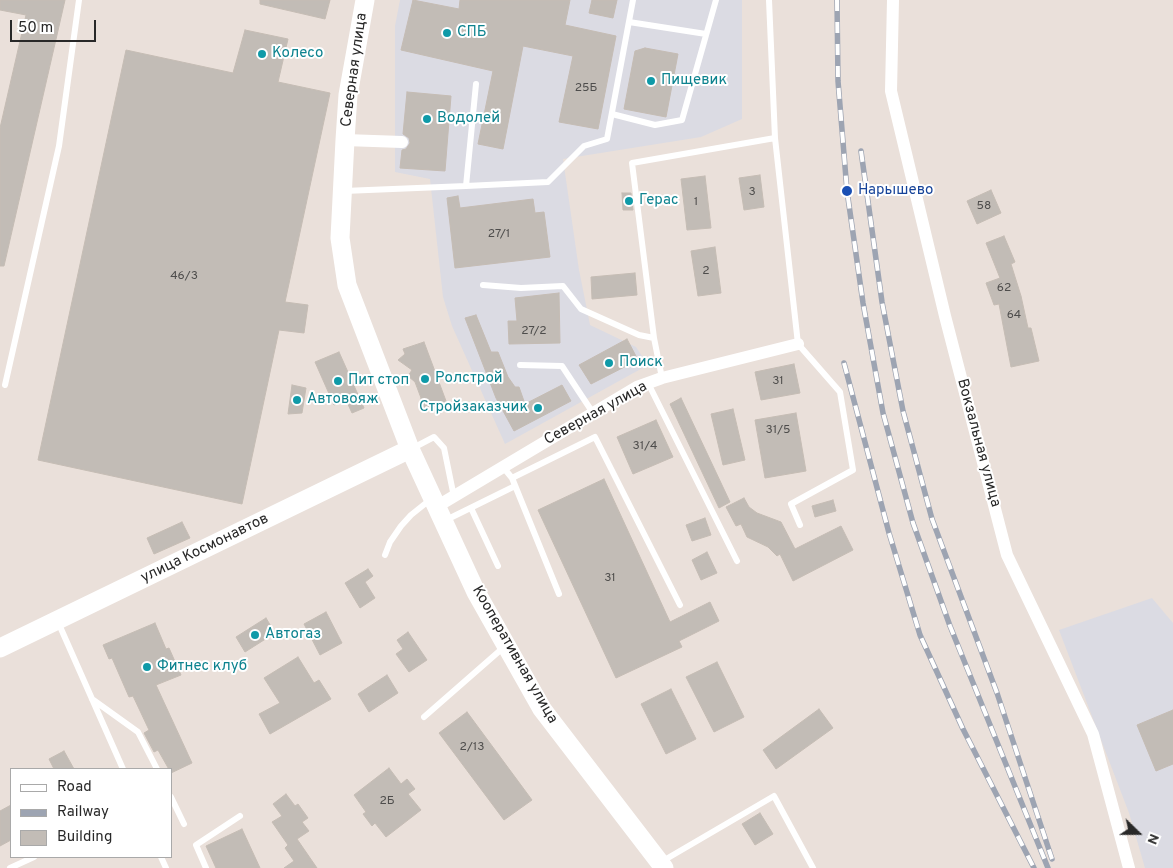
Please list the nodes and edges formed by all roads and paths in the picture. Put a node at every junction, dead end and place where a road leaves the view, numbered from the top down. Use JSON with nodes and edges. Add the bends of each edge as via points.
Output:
{"nodes":[{"id":1,"x":79,"y":0,"type":"edge"},
{"id":2,"x":365,"y":0,"type":"edge"},
{"id":3,"x":633,"y":0,"type":"edge"},
{"id":4,"x":716,"y":0,"type":"edge"},
{"id":5,"x":769,"y":0,"type":"edge"},
{"id":6,"x":893,"y":0,"type":"edge"},
{"id":7,"x":629,"y":22,"type":"junction"},
{"id":8,"x":706,"y":34,"type":"junction"},
{"id":9,"x":476,"y":84,"type":"dead end"},
{"id":10,"x":612,"y":114,"type":"junction"},
{"id":11,"x":775,"y":138,"type":"junction"},
{"id":12,"x":345,"y":140,"type":"junction"},
{"id":13,"x":402,"y":142,"type":"dead end"},
{"id":14,"x":466,"y":186,"type":"junction"},
{"id":15,"x":342,"y":191,"type":"junction"},
{"id":16,"x":483,"y":285,"type":"dead end"},
{"id":17,"x":654,"y":338,"type":"junction"},
{"id":18,"x":798,"y":344,"type":"junction"},
{"id":19,"x":520,"y":366,"type":"dead end"},
{"id":20,"x":662,"y":378,"type":"junction"},
{"id":21,"x":648,"y":383,"type":"junction"},
{"id":22,"x":5,"y":385,"type":"dead end"},
{"id":23,"x":594,"y":413,"type":"junction"},
{"id":24,"x":410,"y":449,"type":"junction"},
{"id":25,"x":503,"y":467,"type":"junction"},
{"id":26,"x":512,"y":478,"type":"junction"},
{"id":27,"x":515,"y":486,"type":"junction"},
{"id":28,"x":454,"y":497,"type":"junction"},
{"id":29,"x":471,"y":508,"type":"junction"},
{"id":30,"x":437,"y":509,"type":"junction"},
{"id":31,"x":800,"y":525,"type":"dead end"},
{"id":32,"x":385,"y":555,"type":"dead end"},
{"id":33,"x":737,"y":561,"type":"dead end"},
{"id":34,"x":498,"y":566,"type":"dead end"},
{"id":35,"x":559,"y":594,"type":"dead end"},
{"id":36,"x":680,"y":605,"type":"dead end"},
{"id":37,"x":57,"y":621,"type":"junction"},
{"id":38,"x":506,"y":646,"type":"junction"},
{"id":39,"x":0,"y":648,"type":"edge"},
{"id":40,"x":91,"y":698,"type":"junction"},
{"id":41,"x":424,"y":717,"type":"dead end"},
{"id":42,"x":123,"y":768,"type":"edge"},
{"id":43,"x":156,"y":768,"type":"edge"},
{"id":44,"x":172,"y":800,"type":"edge"},
{"id":45,"x":240,"y":816,"type":"dead end"},
{"id":46,"x":184,"y":824,"type":"dead end"},
{"id":47,"x":32,"y":858,"type":"edge"},
{"id":48,"x":662,"y":866,"type":"edge"},
{"id":49,"x":10,"y":868,"type":"edge"},
{"id":50,"x":206,"y":868,"type":"edge"},
{"id":51,"x":812,"y":868,"type":"edge"},
{"id":52,"x":1129,"y":868,"type":"edge"}],
"edges":[{"from":1,"to":22,"type":"lane","via":[[59,146]]},
{"from":2,"to":12,"type":"main road","name":"Северная улица","via":[[348,94]]},
{"from":3,"to":7,"type":"lane"},
{"from":4,"to":8,"type":"lane"},
{"from":5,"to":11,"type":"lane"},
{"from":6,"to":52,"type":"street","name":"Вокзальная улица","via":[[891,91],[944,316],[1007,555],[1093,734]]},
{"from":7,"to":8,"type":"lane"},
{"from":7,"to":10,"type":"lane"},
{"from":8,"to":10,"type":"lane","via":[[682,120],[656,125]]},
{"from":9,"to":14,"type":"lane"},
{"from":10,"to":14,"type":"lane","via":[[607,139],[584,146],[548,182]]},
{"from":11,"to":17,"type":"lane","name":"Северная улица","via":[[632,163]]},
{"from":11,"to":18,"type":"lane"},
{"from":12,"to":13,"type":"street","name":"Северная улица"},
{"from":12,"to":15,"type":"main road","name":"Северная улица"},
{"from":14,"to":15,"type":"lane"},
{"from":15,"to":24,"type":"main road","name":"Северная улица","via":[[340,238],[347,285]]},
{"from":16,"to":17,"type":"lane","via":[[521,288],[563,286],[581,309],[639,336]]},
{"from":17,"to":20,"type":"lane","name":"Северная улица"},
{"from":18,"to":20,"type":"street"},
{"from":18,"to":31,"type":"lane","via":[[840,392],[853,470],[791,504]]},
{"from":19,"to":23,"type":"lane","via":[[562,366]]},
{"from":20,"to":21,"type":"street","name":"Северная улица"},
{"from":21,"to":23,"type":"street","name":"Северная улица"},
{"from":21,"to":33,"type":"lane"},
{"from":23,"to":25,"type":"street","name":"Северная улица"},
{"from":24,"to":28,"type":"lane","via":[[434,437],[444,448]]},
{"from":24,"to":30,"type":"main road","name":"Кооперативная улица"},
{"from":24,"to":37,"type":"main road","name":"улица Космонавтов"},
{"from":25,"to":26,"type":"lane"},
{"from":25,"to":28,"type":"street","name":"Северная улица"},
{"from":26,"to":27,"type":"lane"},
{"from":26,"to":36,"type":"lane","via":[[595,437]]},
{"from":27,"to":29,"type":"lane"},
{"from":27,"to":35,"type":"lane"},
{"from":28,"to":30,"type":"street","name":"Северная улица"},
{"from":29,"to":30,"type":"lane"},
{"from":29,"to":34,"type":"lane"},
{"from":30,"to":32,"type":"lane","via":[[411,515],[390,542]]},
{"from":30,"to":38,"type":"main road","name":"Кооперативная улица","via":[[476,592]]},
{"from":37,"to":39,"type":"main road","name":"улица Космонавтов"},
{"from":37,"to":40,"type":"lane"},
{"from":38,"to":41,"type":"lane"},
{"from":38,"to":48,"type":"main road","name":"Кооперативная улица","via":[[542,709]]},
{"from":40,"to":42,"type":"lane"},
{"from":40,"to":43,"type":"lane","via":[[138,732]]},
{"from":44,"to":46,"type":"lane"},
{"from":45,"to":50,"type":"lane","via":[[196,845]]},
{"from":47,"to":49,"type":"lane"},
{"from":48,"to":51,"type":"lane","via":[[774,796]]}]}
